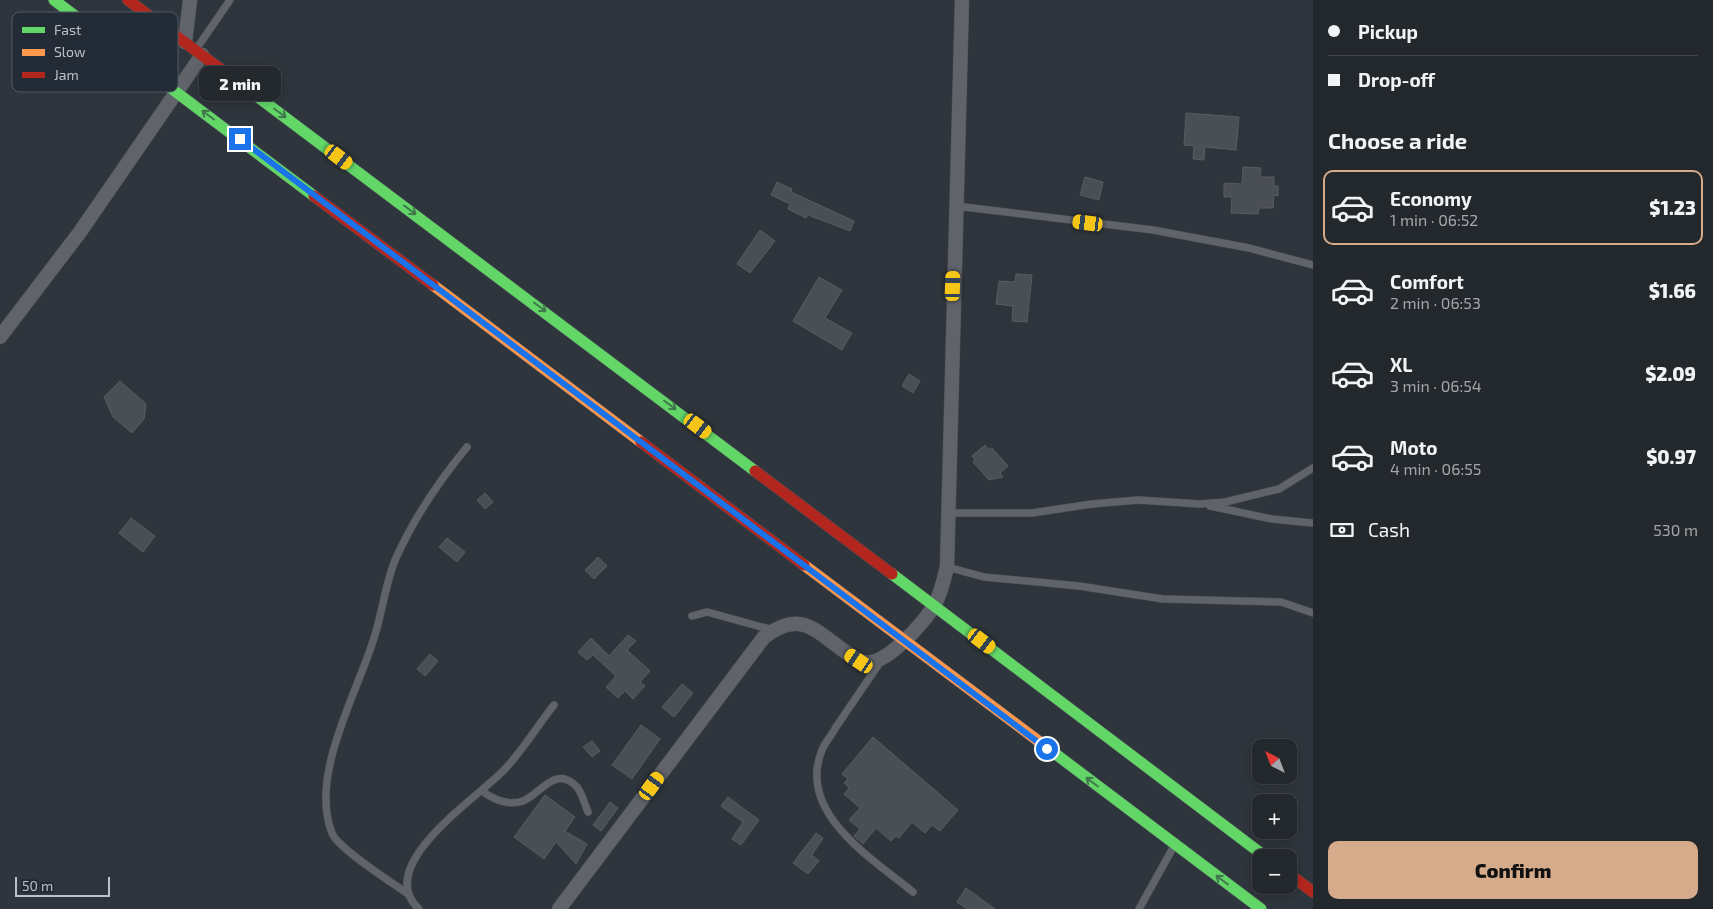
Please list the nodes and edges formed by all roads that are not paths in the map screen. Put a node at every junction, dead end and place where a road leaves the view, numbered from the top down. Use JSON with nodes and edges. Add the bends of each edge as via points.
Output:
{"nodes":[{"id":1,"x":54,"y":0,"type":"edge"},
{"id":2,"x":128,"y":0,"type":"edge"},
{"id":3,"x":190,"y":0,"type":"edge"},
{"id":4,"x":230,"y":0,"type":"edge"},
{"id":5,"x":962,"y":0,"type":"edge"},
{"id":6,"x":70,"y":12,"type":"edge"},
{"id":7,"x":144,"y":12,"type":"edge"},
{"id":8,"x":178,"y":37,"type":"edge"},
{"id":9,"x":194,"y":49,"type":"junction"},
{"id":10,"x":178,"y":86,"type":"edge"},
{"id":11,"x":175,"y":92,"type":"edge"},
{"id":12,"x":177,"y":92,"type":"edge"},
{"id":13,"x":956,"y":206,"type":"junction"},
{"id":14,"x":1313,"y":265,"type":"edge"},
{"id":15,"x":0,"y":337,"type":"edge"},
{"id":16,"x":467,"y":447,"type":"dead end"},
{"id":17,"x":1313,"y":468,"type":"edge"},
{"id":18,"x":1200,"y":504,"type":"junction"},
{"id":19,"x":948,"y":514,"type":"junction"},
{"id":20,"x":1313,"y":522,"type":"edge"},
{"id":21,"x":947,"y":567,"type":"junction"},
{"id":22,"x":935,"y":605,"type":"junction"},
{"id":23,"x":1313,"y":613,"type":"edge"},
{"id":24,"x":692,"y":616,"type":"dead end"},
{"id":25,"x":773,"y":630,"type":"junction"},
{"id":26,"x":904,"y":642,"type":"junction"},
{"id":27,"x":881,"y":660,"type":"junction"},
{"id":28,"x":554,"y":705,"type":"dead end"},
{"id":29,"x":482,"y":792,"type":"junction"},
{"id":30,"x":588,"y":812,"type":"dead end"},
{"id":31,"x":1174,"y":844,"type":"junction"},
{"id":32,"x":1256,"y":849,"type":"edge"},
{"id":33,"x":1297,"y":880,"type":"edge"},
{"id":34,"x":913,"y":892,"type":"dead end"},
{"id":35,"x":1313,"y":892,"type":"edge"},
{"id":36,"x":408,"y":894,"type":"junction"},
{"id":37,"x":419,"y":909,"type":"edge"},
{"id":38,"x":559,"y":909,"type":"edge"},
{"id":39,"x":1140,"y":909,"type":"edge"},
{"id":40,"x":1261,"y":909,"type":"edge"}],
"edges":[{"from":1,"to":6,"type":"main road"},
{"from":2,"to":7,"type":"main road"},
{"from":3,"to":9,"type":"street"},
{"from":4,"to":9,"type":"lane"},
{"from":5,"to":13,"type":"street"},
{"from":8,"to":9,"type":"main road"},
{"from":9,"to":10,"type":"street"},
{"from":9,"to":22,"type":"main road","one_way":true},
{"from":11,"to":15,"type":"street","via":[[80,232]]},
{"from":26,"to":12,"type":"main road","one_way":true},
{"from":13,"to":14,"type":"lane","via":[[1153,230],[1249,248]]},
{"from":13,"to":19,"type":"street"},
{"from":16,"to":36,"type":"lane","via":[[444,474],[395,560],[366,664],[336,738],[328,783],[326,816],[333,836]]},
{"from":17,"to":18,"type":"lane","via":[[1279,489],[1261,495]]},
{"from":18,"to":19,"type":"lane","via":[[1138,500],[1032,514]]},
{"from":18,"to":20,"type":"lane","via":[[1272,519]]},
{"from":19,"to":21,"type":"street"},
{"from":21,"to":22,"type":"street"},
{"from":21,"to":23,"type":"lane","via":[[984,577],[1079,586],[1163,599],[1281,602]]},
{"from":22,"to":26,"type":"street"},
{"from":22,"to":32,"type":"main road"},
{"from":24,"to":25,"type":"lane","via":[[707,612]]},
{"from":25,"to":27,"type":"street","via":[[786,624],[805,623],[859,661]]},
{"from":25,"to":38,"type":"street","via":[[739,668]]},
{"from":26,"to":27,"type":"street"},
{"from":31,"to":26,"type":"main road","one_way":true},
{"from":27,"to":34,"type":"lane","via":[[822,750],[819,795],[829,817],[850,841]]},
{"from":28,"to":29,"type":"lane","via":[[504,770]]},
{"from":29,"to":30,"type":"lane","via":[[495,800],[523,800],[554,779],[566,779],[578,788]]},
{"from":29,"to":36,"type":"lane","via":[[440,826],[421,848],[412,863]]},
{"from":31,"to":39,"type":"lane"},
{"from":40,"to":31,"type":"main road","one_way":true},
{"from":33,"to":35,"type":"main road"},
{"from":36,"to":37,"type":"lane"}]}
